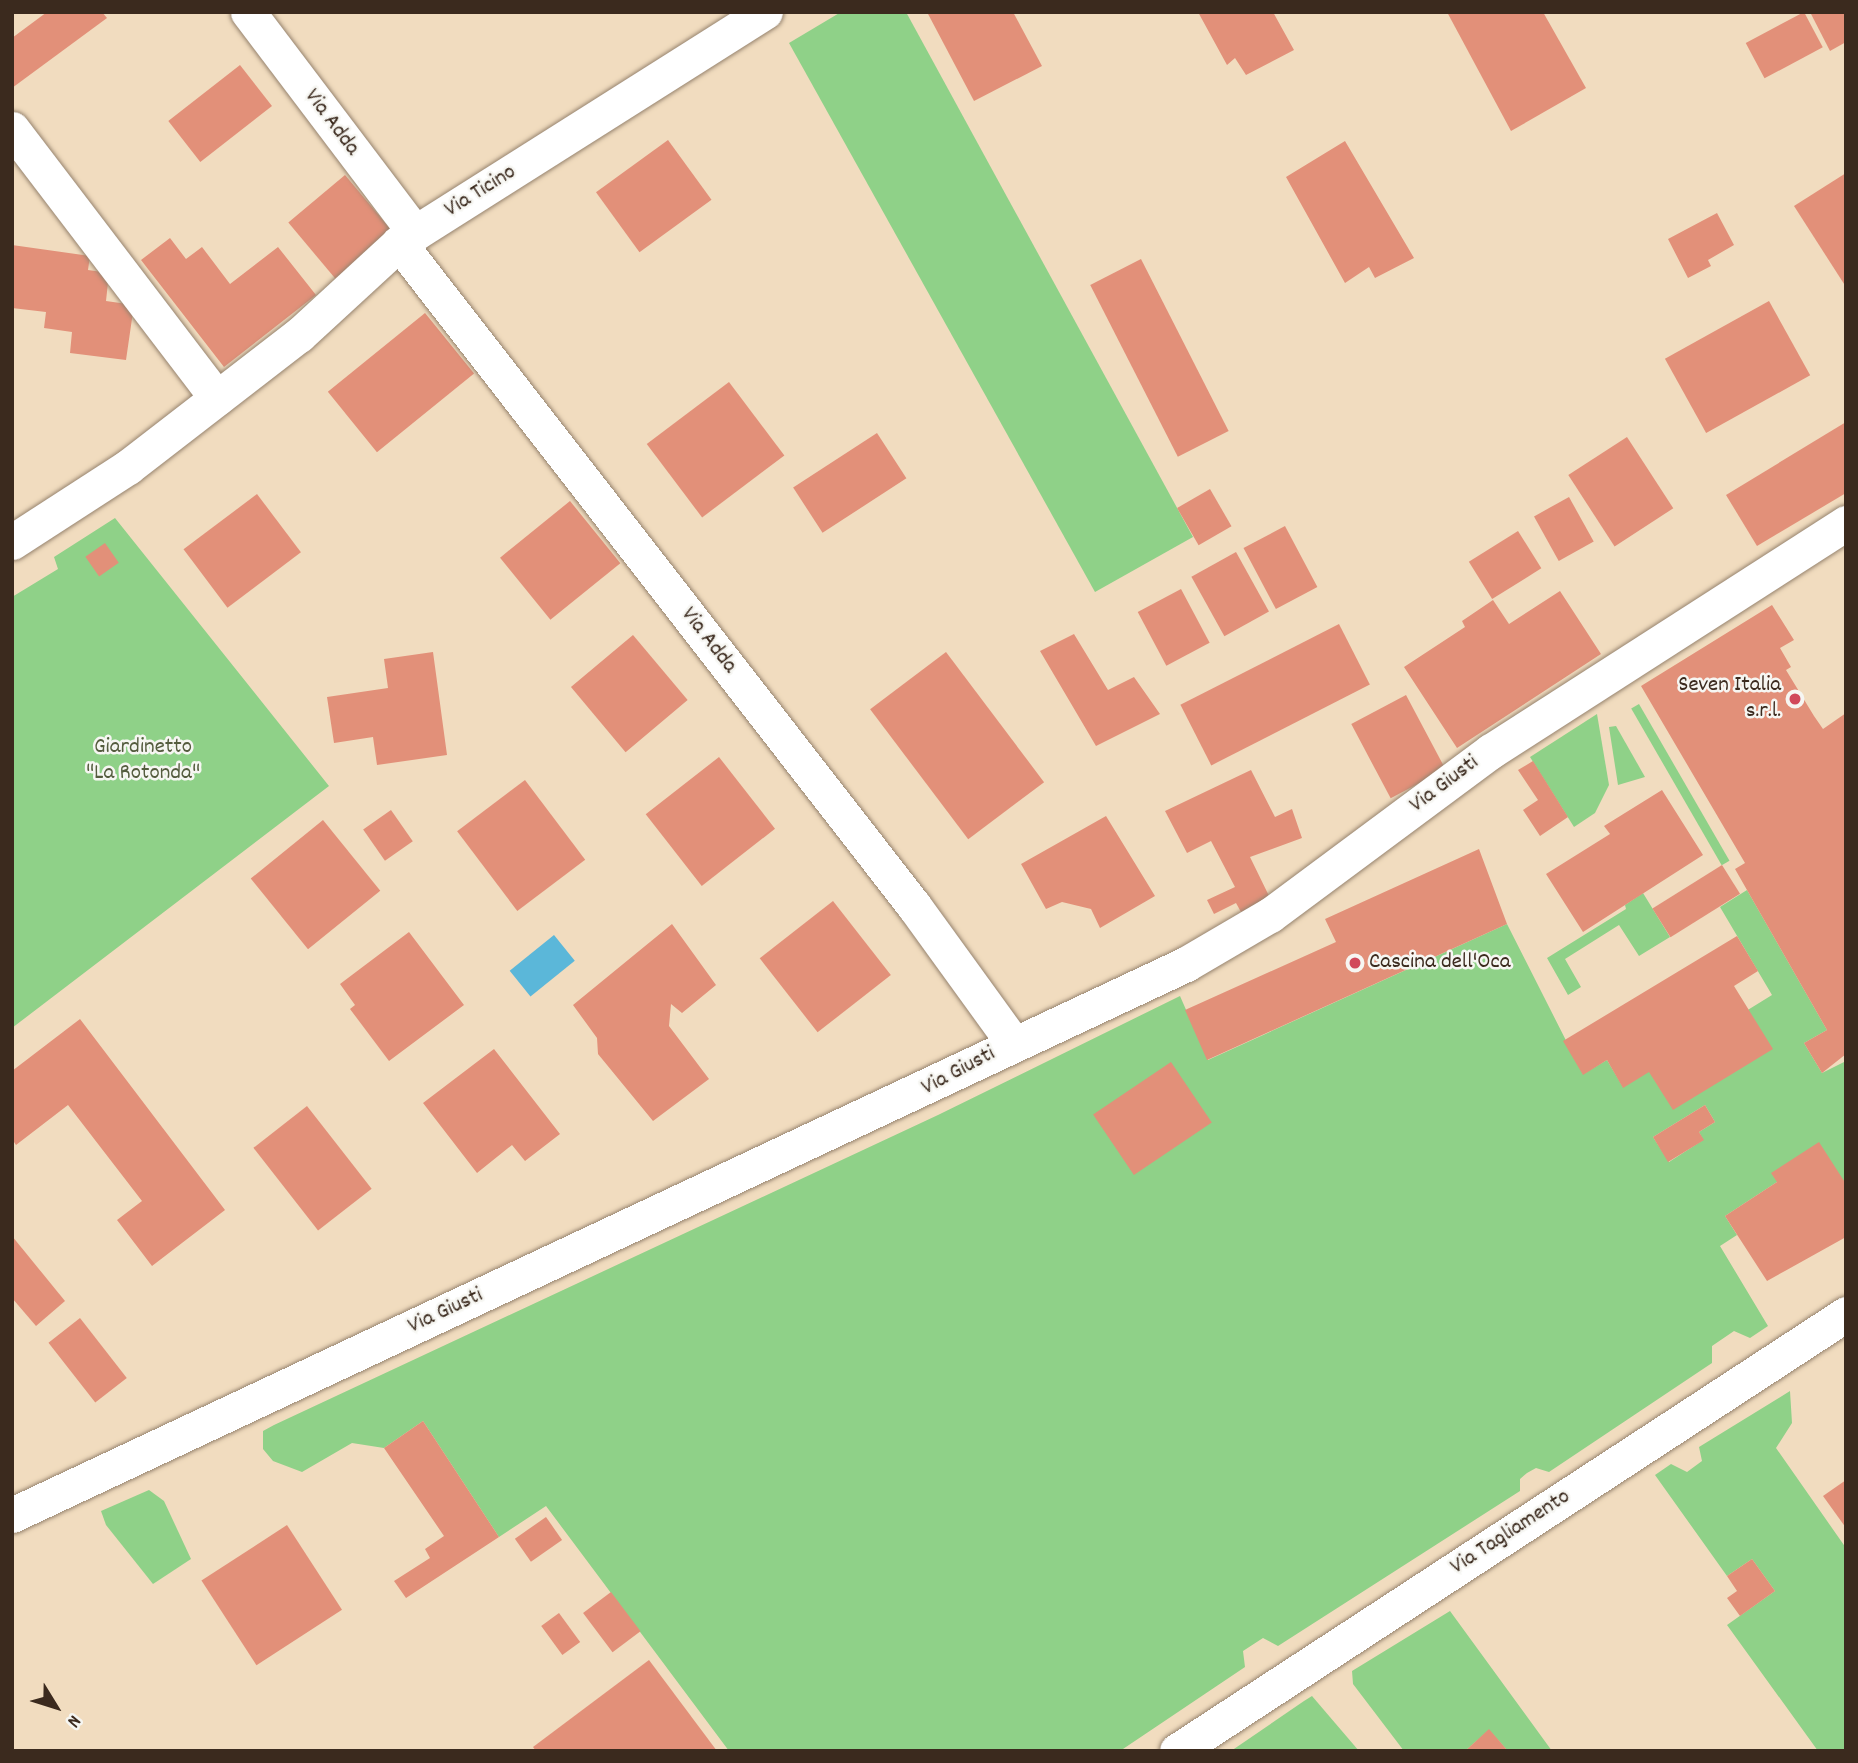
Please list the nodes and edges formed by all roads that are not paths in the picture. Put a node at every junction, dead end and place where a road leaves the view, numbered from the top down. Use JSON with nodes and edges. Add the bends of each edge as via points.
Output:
{"nodes":[{"id":1,"x":248,"y":12,"type":"edge"},
{"id":2,"x":765,"y":12,"type":"edge"},
{"id":3,"x":12,"y":129,"type":"edge"},
{"id":4,"x":407,"y":238,"type":"junction"},
{"id":5,"x":217,"y":398,"type":"junction"},
{"id":6,"x":1846,"y":523,"type":"edge"},
{"id":7,"x":12,"y":542,"type":"edge"},
{"id":8,"x":1013,"y":1043,"type":"junction"},
{"id":9,"x":1846,"y":1314,"type":"edge"},
{"id":10,"x":12,"y":1516,"type":"edge"},
{"id":11,"x":1177,"y":1751,"type":"edge"}],
"edges":[{"from":1,"to":4,"type":"street","name":"Via Adda"},
{"from":2,"to":4,"type":"street","name":"Via Ticino"},
{"from":3,"to":5,"type":"street"},
{"from":4,"to":5,"type":"street","name":"Via Ticino","via":[[299,335]]},
{"from":4,"to":8,"type":"street","name":"Via Adda"},
{"from":5,"to":7,"type":"street","name":"Via Ticino","via":[[128,467]]},
{"from":6,"to":8,"type":"street","name":"Via Giusti","via":[[1491,751],[1270,915],[1186,964]]},
{"from":8,"to":10,"type":"street","name":"Via Giusti","via":[[928,1089]]},
{"from":9,"to":11,"type":"street","name":"Via Tagliamento"}]}
